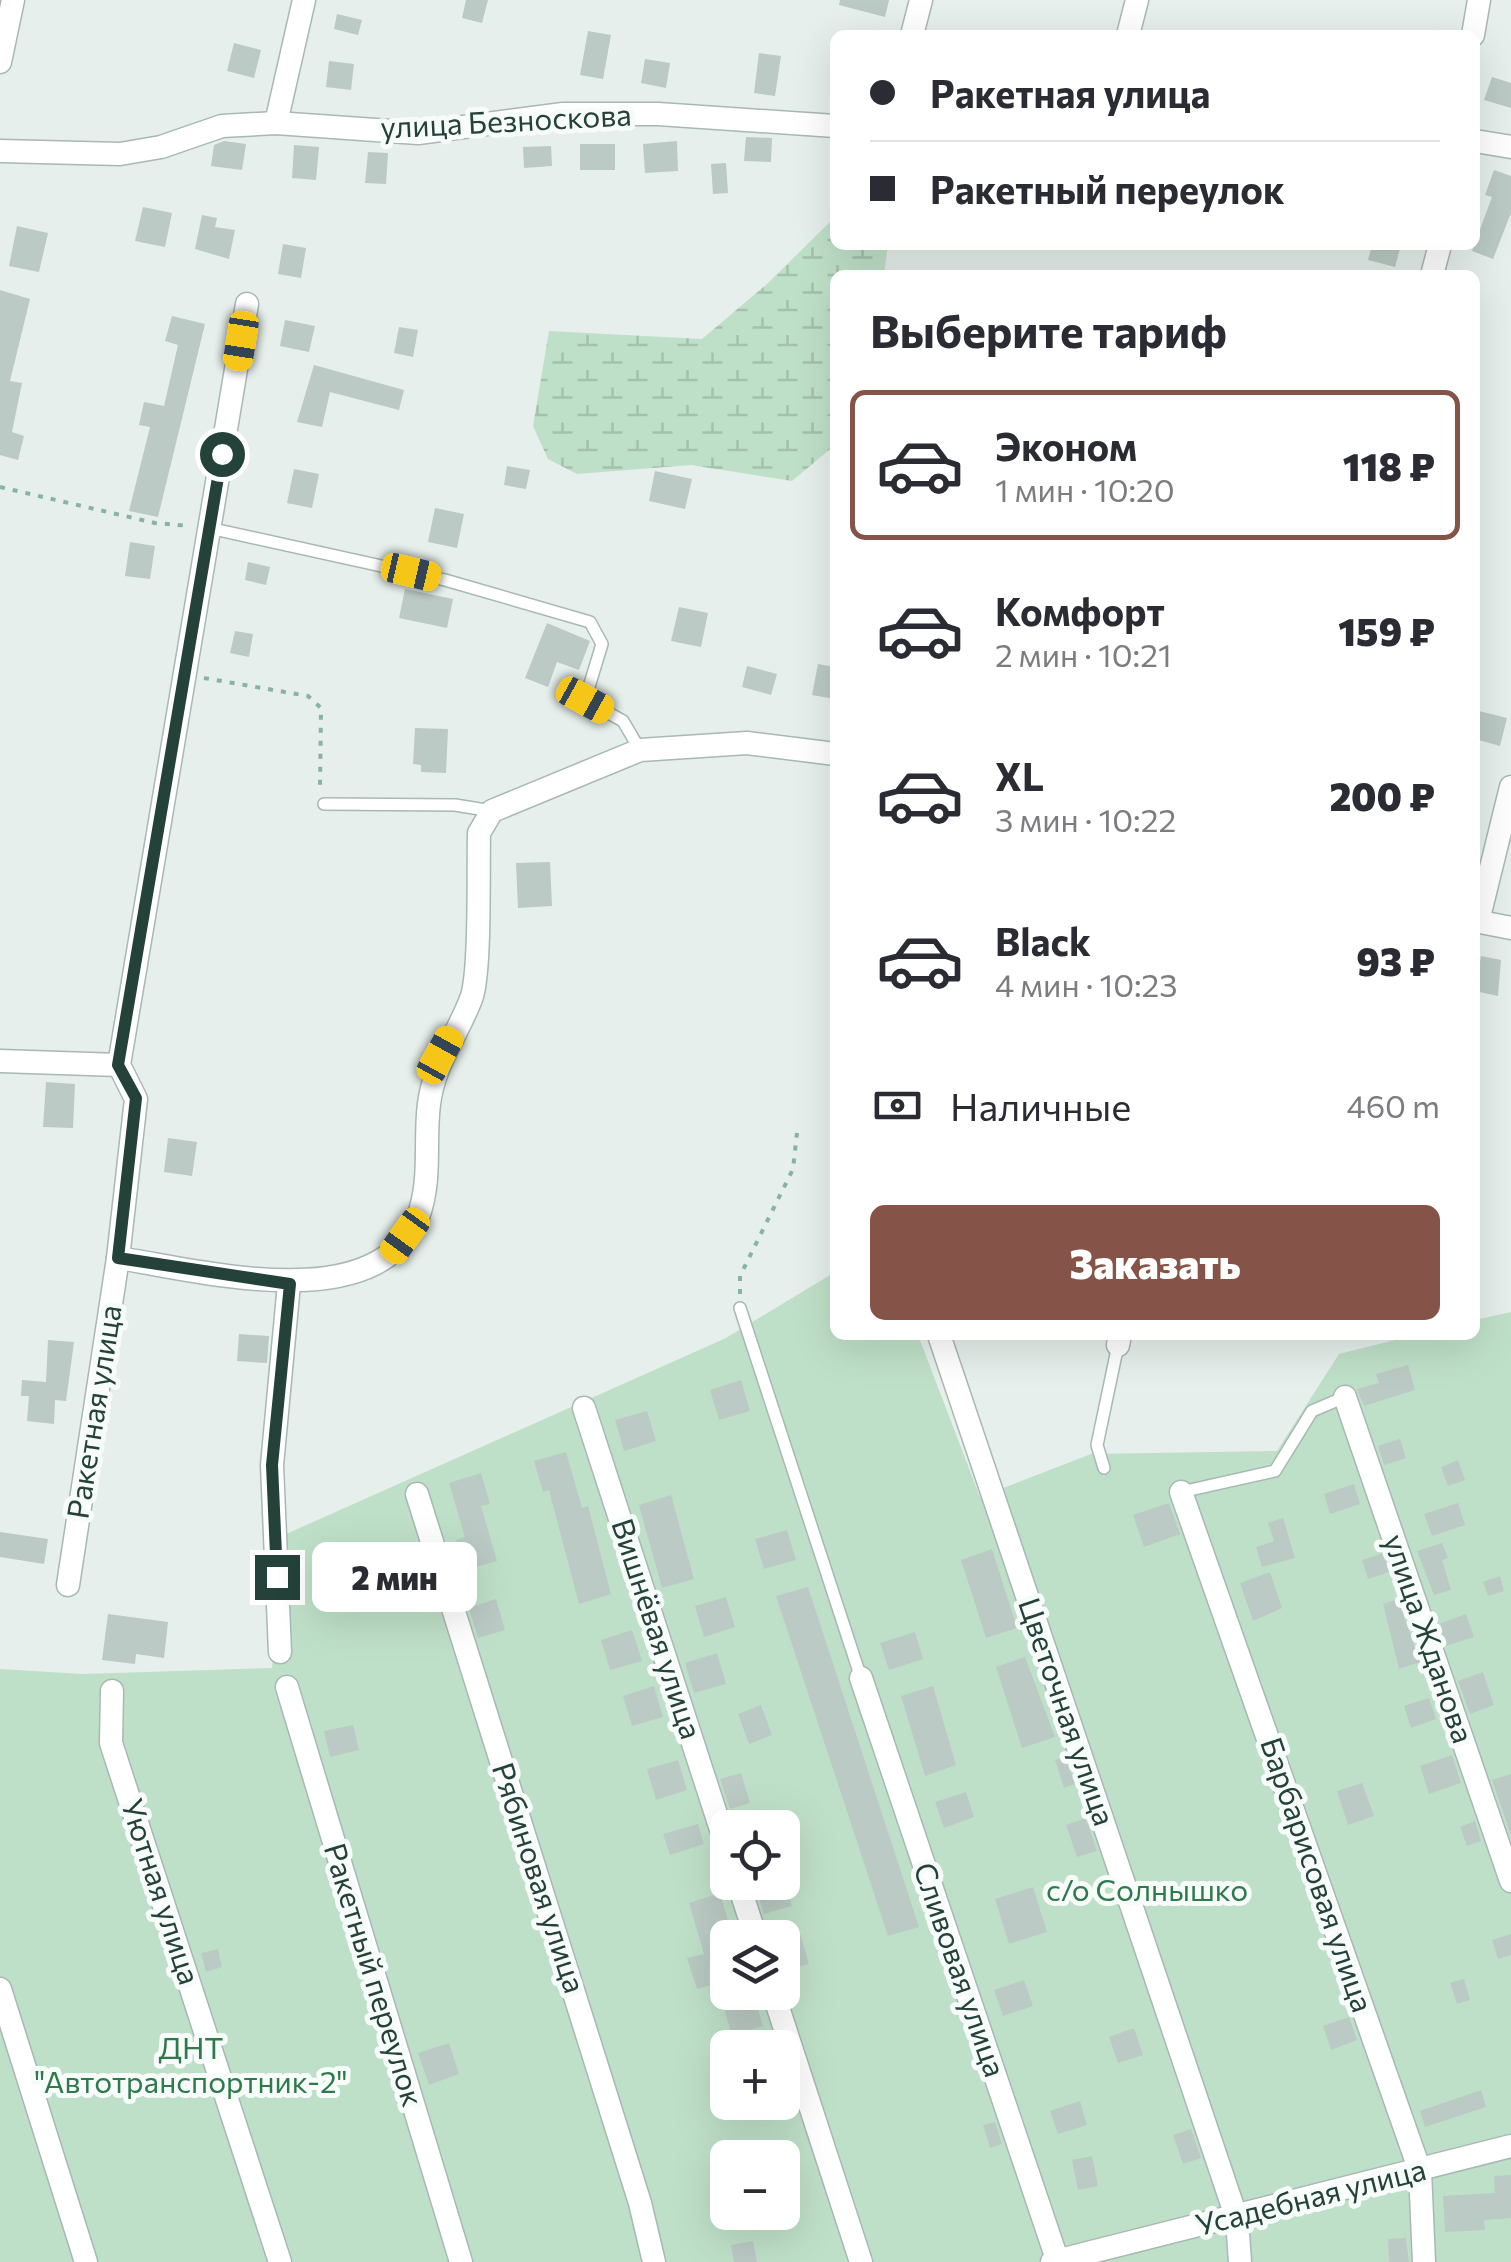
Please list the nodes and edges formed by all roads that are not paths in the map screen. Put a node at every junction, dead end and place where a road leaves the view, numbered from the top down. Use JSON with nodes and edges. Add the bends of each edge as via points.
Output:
{"nodes":[{"id":1,"x":13,"y":0,"type":"edge"},
{"id":2,"x":304,"y":0,"type":"edge"},
{"id":3,"x":921,"y":0,"type":"edge"},
{"id":4,"x":1137,"y":0,"type":"edge"},
{"id":5,"x":1479,"y":0,"type":"edge"},
{"id":6,"x":913,"y":30,"type":"edge"},
{"id":7,"x":1129,"y":30,"type":"edge"},
{"id":8,"x":1474,"y":30,"type":"edge"},
{"id":9,"x":0,"y":62,"type":"edge"},
{"id":10,"x":276,"y":124,"type":"junction"},
{"id":11,"x":830,"y":126,"type":"edge"},
{"id":12,"x":1480,"y":142,"type":"edge"},
{"id":13,"x":1511,"y":147,"type":"edge"},
{"id":14,"x":0,"y":151,"type":"edge"},
{"id":15,"x":247,"y":304,"type":"dead end"},
{"id":16,"x":209,"y":528,"type":"junction"},
{"id":17,"x":640,"y":750,"type":"junction"},
{"id":18,"x":830,"y":753,"type":"edge"},
{"id":19,"x":1511,"y":787,"type":"edge"},
{"id":20,"x":324,"y":804,"type":"road end"},
{"id":21,"x":492,"y":811,"type":"junction"},
{"id":22,"x":1480,"y":906,"type":"edge"},
{"id":23,"x":1480,"y":922,"type":"edge"},
{"id":24,"x":1511,"y":928,"type":"edge"},
{"id":25,"x":0,"y":1061,"type":"edge"},
{"id":26,"x":118,"y":1065,"type":"junction"},
{"id":27,"x":118,"y":1258,"type":"junction"},
{"id":28,"x":290,"y":1284,"type":"junction"},
{"id":29,"x":740,"y":1308,"type":"road end"},
{"id":30,"x":940,"y":1340,"type":"edge"},
{"id":31,"x":1119,"y":1340,"type":"edge"},
{"id":32,"x":1345,"y":1398,"type":"joint"},
{"id":33,"x":584,"y":1408,"type":"dead end"},
{"id":34,"x":1104,"y":1468,"type":"dead end"},
{"id":35,"x":1181,"y":1492,"type":"joint"},
{"id":36,"x":417,"y":1494,"type":"dead end"},
{"id":37,"x":68,"y":1585,"type":"dead end"},
{"id":38,"x":280,"y":1652,"type":"dead end"},
{"id":39,"x":861,"y":1678,"type":"joint"},
{"id":40,"x":286,"y":1687,"type":"dead end"},
{"id":41,"x":112,"y":1691,"type":"dead end"},
{"id":42,"x":715,"y":1810,"type":"edge"},
{"id":43,"x":1511,"y":1881,"type":"edge"},
{"id":44,"x":0,"y":1989,"type":"edge"},
{"id":45,"x":779,"y":2010,"type":"edge"},
{"id":46,"x":1511,"y":2146,"type":"edge"},
{"id":47,"x":1420,"y":2171,"type":"junction"},
{"id":48,"x":1237,"y":2218,"type":"junction"},
{"id":49,"x":86,"y":2262,"type":"edge"},
{"id":50,"x":280,"y":2262,"type":"edge"},
{"id":51,"x":461,"y":2262,"type":"edge"},
{"id":52,"x":654,"y":2262,"type":"edge"},
{"id":53,"x":860,"y":2262,"type":"edge"},
{"id":54,"x":1056,"y":2262,"type":"edge"},
{"id":55,"x":1240,"y":2262,"type":"edge"},
{"id":56,"x":1424,"y":2262,"type":"edge"}],
"edges":[{"from":1,"to":9,"type":"street"},
{"from":2,"to":10,"type":"street"},
{"from":3,"to":6,"type":"street"},
{"from":4,"to":7,"type":"street"},
{"from":5,"to":8,"type":"street"},
{"from":10,"to":11,"type":"street","name":"улица Безноскова","via":[[418,133],[562,114],[658,114]]},
{"from":10,"to":14,"type":"street","name":"улица Безноскова","via":[[222,126],[120,154]]},
{"from":12,"to":13,"type":"street"},
{"from":15,"to":16,"type":"street","name":"Ракетная улица"},
{"from":16,"to":17,"type":"lane","via":[[445,580],[590,622],[602,644],[585,700],[622,721]]},
{"from":16,"to":26,"type":"street","name":"Ракетная улица"},
{"from":17,"to":18,"type":"street","via":[[747,743]]},
{"from":17,"to":21,"type":"street"},
{"from":19,"to":22,"type":"street"},
{"from":20,"to":21,"type":"lane"},
{"from":21,"to":28,"type":"street","via":[[479,833],[473,996],[440,1055],[417,1219],[392,1254],[355,1271]]},
{"from":23,"to":24,"type":"street"},
{"from":25,"to":26,"type":"street"},
{"from":26,"to":27,"type":"street","name":"Ракетная улица","via":[[136,1098]]},
{"from":27,"to":28,"type":"street"},
{"from":27,"to":37,"type":"street","name":"Ракетная улица"},
{"from":28,"to":38,"type":"street","via":[[272,1465]]},
{"from":29,"to":39,"type":"lane"},
{"from":30,"to":48,"type":"street","name":"Цветочная улица"},
{"from":31,"to":34,"type":"lane","via":[[1098,1444]]},
{"from":32,"to":35,"type":"lane","via":[[1312,1410],[1274,1471]]},
{"from":32,"to":43,"type":"street","name":"улица Жданова"},
{"from":33,"to":42,"type":"street","name":"Вишнёвая улица"},
{"from":35,"to":47,"type":"street","name":"Барбарисовая улица"},
{"from":36,"to":52,"type":"street","name":"Рябиновая улица"},
{"from":39,"to":54,"type":"street","name":"Сливовая улица"},
{"from":40,"to":51,"type":"street","name":"Ракетный переулок"},
{"from":41,"to":50,"type":"street","name":"Уютная улица","via":[[111,1742]]},
{"from":44,"to":49,"type":"street"},
{"from":45,"to":53,"type":"street"},
{"from":46,"to":47,"type":"street","name":"Усадебная улица"},
{"from":47,"to":48,"type":"street","name":"Усадебная улица"},
{"from":47,"to":56,"type":"street","name":"Барбарисовая улица"},
{"from":48,"to":54,"type":"street","name":"Усадебная улица"},
{"from":48,"to":55,"type":"street","name":"Цветочная улица"}]}
